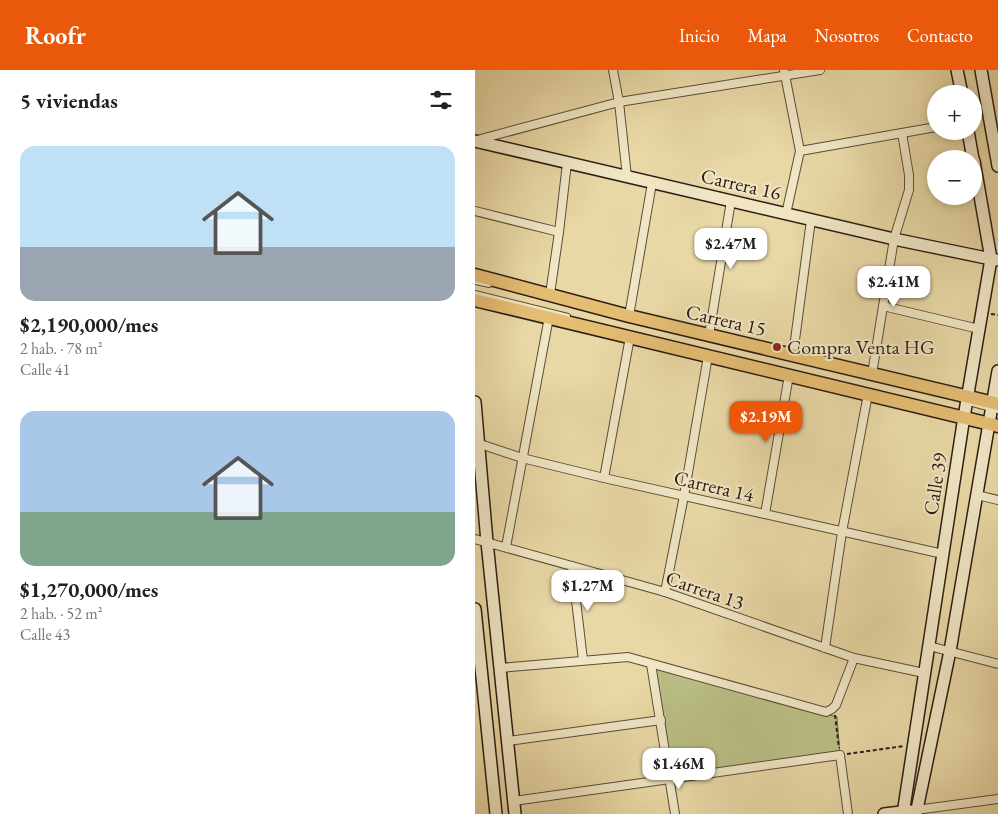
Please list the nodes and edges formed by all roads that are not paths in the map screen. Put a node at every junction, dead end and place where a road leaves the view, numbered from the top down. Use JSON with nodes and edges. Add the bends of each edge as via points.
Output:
{"nodes":[{"id":1,"x":613,"y":70,"type":"edge"},
{"id":2,"x":820,"y":70,"type":"edge"},
{"id":3,"x":957,"y":70,"type":"edge"},
{"id":4,"x":981,"y":70,"type":"edge"},
{"id":5,"x":785,"y":73,"type":"edge"},
{"id":6,"x":960,"y":85,"type":"edge"},
{"id":7,"x":619,"y":102,"type":"junction"},
{"id":8,"x":994,"y":119,"type":"edge"},
{"id":9,"x":927,"y":129,"type":"edge"},
{"id":10,"x":902,"y":133,"type":"junction"},
{"id":11,"x":475,"y":141,"type":"edge"},
{"id":12,"x":800,"y":151,"type":"junction"},
{"id":13,"x":567,"y":163,"type":"junction"},
{"id":14,"x":998,"y":166,"type":"edge"},
{"id":15,"x":627,"y":177,"type":"junction"},
{"id":16,"x":652,"y":183,"type":"junction"},
{"id":17,"x":731,"y":201,"type":"junction"},
{"id":18,"x":982,"y":203,"type":"edge"},
{"id":19,"x":475,"y":211,"type":"edge"},
{"id":20,"x":785,"y":214,"type":"junction"},
{"id":21,"x":811,"y":220,"type":"junction"},
{"id":22,"x":559,"y":232,"type":"junction"},
{"id":23,"x":894,"y":239,"type":"junction"},
{"id":24,"x":994,"y":260,"type":"edge"},
{"id":25,"x":475,"y":275,"type":"edge"},
{"id":26,"x":475,"y":282,"type":"edge"},
{"id":27,"x":494,"y":286,"type":"dead end"},
{"id":28,"x":475,"y":293,"type":"edge"},
{"id":29,"x":523,"y":293,"type":"dead end"},
{"id":30,"x":550,"y":294,"type":"junction"},
{"id":31,"x":475,"y":300,"type":"edge"},
{"id":32,"x":883,"y":306,"type":"junction"},
{"id":33,"x":629,"y":316,"type":"junction"},
{"id":34,"x":549,"y":317,"type":"junction"},
{"id":35,"x":572,"y":317,"type":"dead end"},
{"id":36,"x":979,"y":329,"type":"junction"},
{"id":37,"x":709,"y":335,"type":"junction"},
{"id":38,"x":629,"y":337,"type":"junction"},
{"id":39,"x":793,"y":355,"type":"junction"},
{"id":40,"x":708,"y":356,"type":"junction"},
{"id":41,"x":998,"y":371,"type":"edge"},
{"id":42,"x":790,"y":372,"type":"junction"},
{"id":43,"x":874,"y":377,"type":"junction"},
{"id":44,"x":865,"y":391,"type":"junction"},
{"id":45,"x":882,"y":392,"type":"dead end"},
{"id":46,"x":902,"y":397,"type":"dead end"},
{"id":47,"x":475,"y":402,"type":"edge"},
{"id":48,"x":965,"y":407,"type":"junction"},
{"id":49,"x":995,"y":415,"type":"edge"},
{"id":50,"x":480,"y":444,"type":"junction"},
{"id":51,"x":522,"y":458,"type":"junction"},
{"id":52,"x":604,"y":478,"type":"junction"},
{"id":53,"x":977,"y":495,"type":"junction"},
{"id":54,"x":684,"y":496,"type":"junction"},
{"id":55,"x":998,"y":500,"type":"edge"},
{"id":56,"x":765,"y":514,"type":"junction"},
{"id":57,"x":843,"y":532,"type":"junction"},
{"id":58,"x":475,"y":539,"type":"edge"},
{"id":59,"x":487,"y":542,"type":"junction"},
{"id":60,"x":506,"y":547,"type":"junction"},
{"id":61,"x":943,"y":554,"type":"junction"},
{"id":62,"x":571,"y":566,"type":"junction"},
{"id":63,"x":665,"y":592,"type":"junction"},
{"id":64,"x":475,"y":616,"type":"edge"},
{"id":65,"x":929,"y":646,"type":"junction"},
{"id":66,"x":825,"y":648,"type":"junction"},
{"id":67,"x":950,"y":651,"type":"junction"},
{"id":68,"x":854,"y":658,"type":"junction"},
{"id":69,"x":583,"y":660,"type":"junction"},
{"id":70,"x":651,"y":664,"type":"junction"},
{"id":71,"x":998,"y":664,"type":"edge"},
{"id":72,"x":478,"y":667,"type":"edge"},
{"id":73,"x":500,"y":668,"type":"junction"},
{"id":74,"x":924,"y":673,"type":"junction"},
{"id":75,"x":661,"y":720,"type":"junction"},
{"id":76,"x":508,"y":741,"type":"junction"},
{"id":77,"x":670,"y":780,"type":"junction"},
{"id":78,"x":998,"y":799,"type":"edge"},
{"id":79,"x":514,"y":801,"type":"junction"},
{"id":80,"x":916,"y":812,"type":"edge"},
{"id":81,"x":903,"y":813,"type":"edge"},
{"id":82,"x":496,"y":814,"type":"edge"},
{"id":83,"x":515,"y":814,"type":"edge"},
{"id":84,"x":675,"y":814,"type":"edge"},
{"id":85,"x":848,"y":814,"type":"edge"},
{"id":86,"x":885,"y":814,"type":"edge"}],
"edges":[{"from":1,"to":7,"type":"street"},
{"from":2,"to":5,"type":"street"},
{"from":3,"to":6,"type":"street"},
{"from":4,"to":8,"type":"street"},
{"from":5,"to":7,"type":"street"},
{"from":5,"to":12,"type":"street"},
{"from":7,"to":11,"type":"street"},
{"from":7,"to":15,"type":"street"},
{"from":8,"to":14,"type":"street"},
{"from":9,"to":10,"type":"street"},
{"from":10,"to":12,"type":"street"},
{"from":10,"to":23,"type":"street","via":[[909,190]]},
{"from":11,"to":13,"type":"street","name":"Carrera 16"},
{"from":12,"to":20,"type":"street"},
{"from":13,"to":15,"type":"street","name":"Carrera 16"},
{"from":13,"to":22,"type":"street"},
{"from":15,"to":16,"type":"street","name":"Carrera 16"},
{"from":16,"to":17,"type":"street","name":"Carrera 16"},
{"from":16,"to":33,"type":"street"},
{"from":17,"to":20,"type":"street","name":"Carrera 16"},
{"from":17,"to":37,"type":"street"},
{"from":18,"to":24,"type":"street","name":"Calle 39"},
{"from":19,"to":22,"type":"street"},
{"from":20,"to":21,"type":"street","name":"Carrera 16"},
{"from":21,"to":23,"type":"street","name":"Carrera 16"},
{"from":21,"to":39,"type":"street"},
{"from":22,"to":30,"type":"street"},
{"from":23,"to":24,"type":"street","name":"Carrera 16"},
{"from":23,"to":32,"type":"street"},
{"from":24,"to":36,"type":"street","name":"Calle 39"},
{"from":25,"to":30,"type":"main road","name":"Carrera 15"},
{"from":26,"to":27,"type":"lane"},
{"from":28,"to":35,"type":"lane"},
{"from":29,"to":43,"type":"lane"},
{"from":30,"to":33,"type":"main road","name":"Carrera 15"},
{"from":31,"to":34,"type":"main road","name":"Carrera 15"},
{"from":32,"to":36,"type":"street"},
{"from":32,"to":43,"type":"street"},
{"from":33,"to":37,"type":"main road","name":"Carrera 15"},
{"from":34,"to":38,"type":"main road","name":"Carrera 15"},
{"from":34,"to":51,"type":"street"},
{"from":36,"to":48,"type":"street","name":"Calle 39"},
{"from":37,"to":39,"type":"main road","name":"Carrera 15"},
{"from":38,"to":40,"type":"main road","name":"Carrera 15"},
{"from":38,"to":52,"type":"street"},
{"from":39,"to":43,"type":"main road","name":"Carrera 15"},
{"from":40,"to":42,"type":"main road","name":"Carrera 15"},
{"from":40,"to":54,"type":"street"},
{"from":41,"to":49,"type":"street"},
{"from":42,"to":44,"type":"main road","name":"Carrera 15"},
{"from":42,"to":56,"type":"street"},
{"from":43,"to":48,"type":"main road","name":"Carrera 15"},
{"from":44,"to":45,"type":"lane"},
{"from":44,"to":48,"type":"main road","name":"Carrera 15"},
{"from":44,"to":57,"type":"street"},
{"from":46,"to":48,"type":"lane"},
{"from":47,"to":50,"type":"street"},
{"from":48,"to":49,"type":"main road","name":"Carrera 15"},
{"from":48,"to":49,"type":"main road","name":"Carrera 15"},
{"from":48,"to":61,"type":"street","name":"Calle 39"},
{"from":49,"to":53,"type":"street"},
{"from":50,"to":51,"type":"street","name":"Carrera 14"},
{"from":50,"to":59,"type":"street"},
{"from":51,"to":52,"type":"street","name":"Carrera 14"},
{"from":51,"to":60,"type":"street"},
{"from":52,"to":54,"type":"street","name":"Carrera 14"},
{"from":53,"to":55,"type":"street"},
{"from":53,"to":67,"type":"street"},
{"from":54,"to":56,"type":"street","name":"Carrera 14"},
{"from":54,"to":63,"type":"street"},
{"from":56,"to":57,"type":"street","name":"Carrera 14"},
{"from":57,"to":61,"type":"street","name":"Carrera 14"},
{"from":57,"to":66,"type":"street"},
{"from":58,"to":59,"type":"street","name":"Carrera 13"},
{"from":59,"to":60,"type":"street","name":"Carrera 13"},
{"from":59,"to":73,"type":"street"},
{"from":60,"to":62,"type":"street","name":"Carrera 13"},
{"from":61,"to":65,"type":"street","name":"Calle 39"},
{"from":62,"to":63,"type":"street","name":"Carrera 13"},
{"from":62,"to":69,"type":"street"},
{"from":63,"to":66,"type":"street","name":"Carrera 13"},
{"from":64,"to":72,"type":"street"},
{"from":65,"to":67,"type":"street"},
{"from":65,"to":74,"type":"street","name":"Calle 39"},
{"from":66,"to":68,"type":"street","name":"Carrera 13"},
{"from":67,"to":71,"type":"street"},
{"from":67,"to":80,"type":"street"},
{"from":68,"to":70,"type":"street","via":[[835,708],[822,712]]},
{"from":68,"to":74,"type":"street","name":"Carrera 13"},
{"from":69,"to":70,"type":"street","via":[[628,657]]},
{"from":69,"to":73,"type":"street"},
{"from":70,"to":75,"type":"street"},
{"from":72,"to":82,"type":"street"},
{"from":73,"to":76,"type":"street"},
{"from":74,"to":81,"type":"street","name":"Calle 39"},
{"from":75,"to":76,"type":"street"},
{"from":75,"to":77,"type":"street"},
{"from":76,"to":79,"type":"street"},
{"from":77,"to":79,"type":"street"},
{"from":77,"to":84,"type":"street"},
{"from":77,"to":85,"type":"street","via":[[840,755]]},
{"from":78,"to":80,"type":"street"},
{"from":79,"to":83,"type":"street"},
{"from":80,"to":81,"type":"street"},
{"from":81,"to":86,"type":"street"}]}
